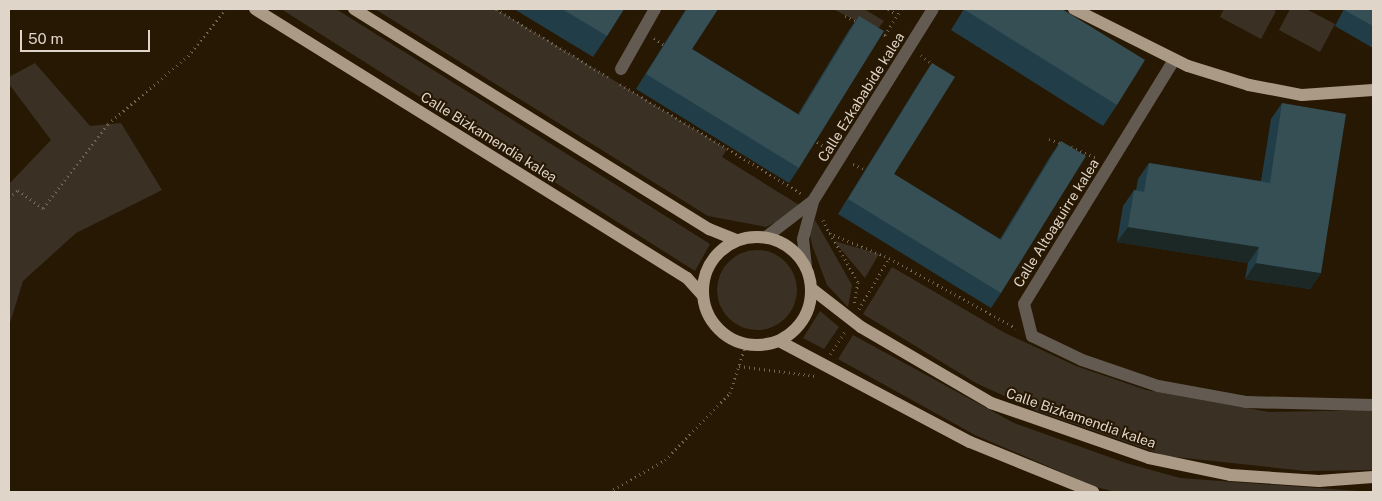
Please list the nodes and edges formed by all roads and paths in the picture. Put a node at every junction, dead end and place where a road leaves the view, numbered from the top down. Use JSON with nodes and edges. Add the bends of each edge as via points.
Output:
{"nodes":[{"id":1,"x":226,"y":9,"type":"edge"},
{"id":2,"x":254,"y":9,"type":"edge"},
{"id":3,"x":354,"y":9,"type":"edge"},
{"id":4,"x":496,"y":9,"type":"edge"},
{"id":5,"x":654,"y":9,"type":"edge"},
{"id":6,"x":888,"y":9,"type":"edge"},
{"id":7,"x":901,"y":9,"type":"edge"},
{"id":8,"x":933,"y":9,"type":"edge"},
{"id":9,"x":1074,"y":9,"type":"edge"},
{"id":10,"x":897,"y":14,"type":"junction"},
{"id":11,"x":845,"y":16,"type":"dead end"},
{"id":12,"x":861,"y":24,"type":"edge"},
{"id":13,"x":642,"y":31,"type":"junction"},
{"id":14,"x":876,"y":31,"type":"edge"},
{"id":15,"x":911,"y":47,"type":"junction"},
{"id":16,"x":672,"y":50,"type":"edge"},
{"id":17,"x":1174,"y":60,"type":"junction"},
{"id":18,"x":621,"y":69,"type":"dead end"},
{"id":19,"x":940,"y":70,"type":"edge"},
{"id":20,"x":1373,"y":90,"type":"edge"},
{"id":21,"x":804,"y":133,"type":"edge"},
{"id":22,"x":1049,"y":138,"type":"dead end"},
{"id":23,"x":841,"y":157,"type":"junction"},
{"id":24,"x":1111,"y":163,"type":"junction"},
{"id":25,"x":875,"y":175,"type":"edge"},
{"id":26,"x":9,"y":198,"type":"edge"},
{"id":27,"x":813,"y":201,"type":"junction"},
{"id":28,"x":829,"y":233,"type":"junction"},
{"id":29,"x":766,"y":237,"type":"junction"},
{"id":30,"x":736,"y":240,"type":"junction"},
{"id":31,"x":889,"y":258,"type":"junction"},
{"id":32,"x":1009,"y":258,"type":"edge"},
{"id":33,"x":806,"y":267,"type":"junction"},
{"id":34,"x":1039,"y":280,"type":"junction"},
{"id":35,"x":812,"y":289,"type":"junction"},
{"id":36,"x":703,"y":296,"type":"junction"},
{"id":37,"x":852,"y":321,"type":"junction"},
{"id":38,"x":1032,"y":336,"type":"junction"},
{"id":39,"x":779,"y":341,"type":"junction"},
{"id":40,"x":746,"y":344,"type":"junction"},
{"id":41,"x":823,"y":364,"type":"junction"},
{"id":42,"x":739,"y":366,"type":"junction"},
{"id":43,"x":1373,"y":405,"type":"edge"},
{"id":44,"x":1373,"y":477,"type":"edge"},
{"id":45,"x":609,"y":492,"type":"edge"},
{"id":46,"x":1093,"y":492,"type":"edge"}],
"edges":[{"from":1,"to":26,"type":"path","via":[[188,56],[108,124],[44,208],[18,190]]},
{"from":2,"to":36,"type":"main road","name":"Calle Bizkamendia kalea","via":[[687,278]]},
{"from":3,"to":30,"type":"main road","via":[[709,230]]},
{"from":4,"to":27,"type":"path"},
{"from":5,"to":13,"type":"street"},
{"from":6,"to":10,"type":"path"},
{"from":7,"to":10,"type":"path"},
{"from":8,"to":15,"type":"street","name":"Calle Ezkababide kalea"},
{"from":9,"to":17,"type":"main road"},
{"from":10,"to":14,"type":"path","via":[[885,35]]},
{"from":11,"to":12,"type":"path"},
{"from":13,"to":16,"type":"path"},
{"from":13,"to":18,"type":"street"},
{"from":15,"to":19,"type":"path"},
{"from":15,"to":23,"type":"street","name":"Calle Ezkababide kalea"},
{"from":17,"to":20,"type":"main road","via":[[1250,85],[1302,96]]},
{"from":17,"to":24,"type":"street","name":"Calle Altoaguirre kalea"},
{"from":21,"to":23,"type":"path"},
{"from":22,"to":24,"type":"path"},
{"from":23,"to":25,"type":"path"},
{"from":23,"to":27,"type":"street","name":"Calle Ezkababide kalea"},
{"from":24,"to":34,"type":"street","name":"Calle Altoaguirre kalea"},
{"from":27,"to":28,"type":"path"},
{"from":27,"to":29,"type":"street","name":"Calle Ezkababide kalea"},
{"from":27,"to":33,"type":"street","name":"Calle Ezkababide kalea","via":[[803,239]]},
{"from":28,"to":31,"type":"path"},
{"from":28,"to":37,"type":"path","via":[[858,282]]},
{"from":29,"to":30,"type":"main road"},
{"from":29,"to":33,"type":"main road","via":[[782,242]]},
{"from":30,"to":36,"type":"main road","via":[[710,263]]},
{"from":31,"to":37,"type":"path"},
{"from":31,"to":38,"type":"path"},
{"from":32,"to":34,"type":"path"},
{"from":33,"to":35,"type":"main road"},
{"from":34,"to":38,"type":"street","name":"Calle Altoaguirre kalea","via":[[1024,304]]},
{"from":35,"to":37,"type":"main road","name":"Calle Bizkamendia kalea"},
{"from":35,"to":39,"type":"main road","via":[[803,320]]},
{"from":36,"to":40,"type":"main road","via":[[716,327]]},
{"from":37,"to":41,"type":"path"},
{"from":37,"to":44,"type":"main road","name":"Calle Bizkamendia kalea","via":[[992,403],[1149,458],[1231,475],[1319,481]]},
{"from":38,"to":43,"type":"street","via":[[1082,360],[1158,386],[1246,402]]},
{"from":39,"to":40,"type":"main road"},
{"from":39,"to":41,"type":"main road"},
{"from":40,"to":42,"type":"path"},
{"from":41,"to":42,"type":"path","via":[[814,380]]},
{"from":41,"to":46,"type":"main road","via":[[970,442]]},
{"from":42,"to":45,"type":"path","via":[[730,393],[665,460]]}]}
